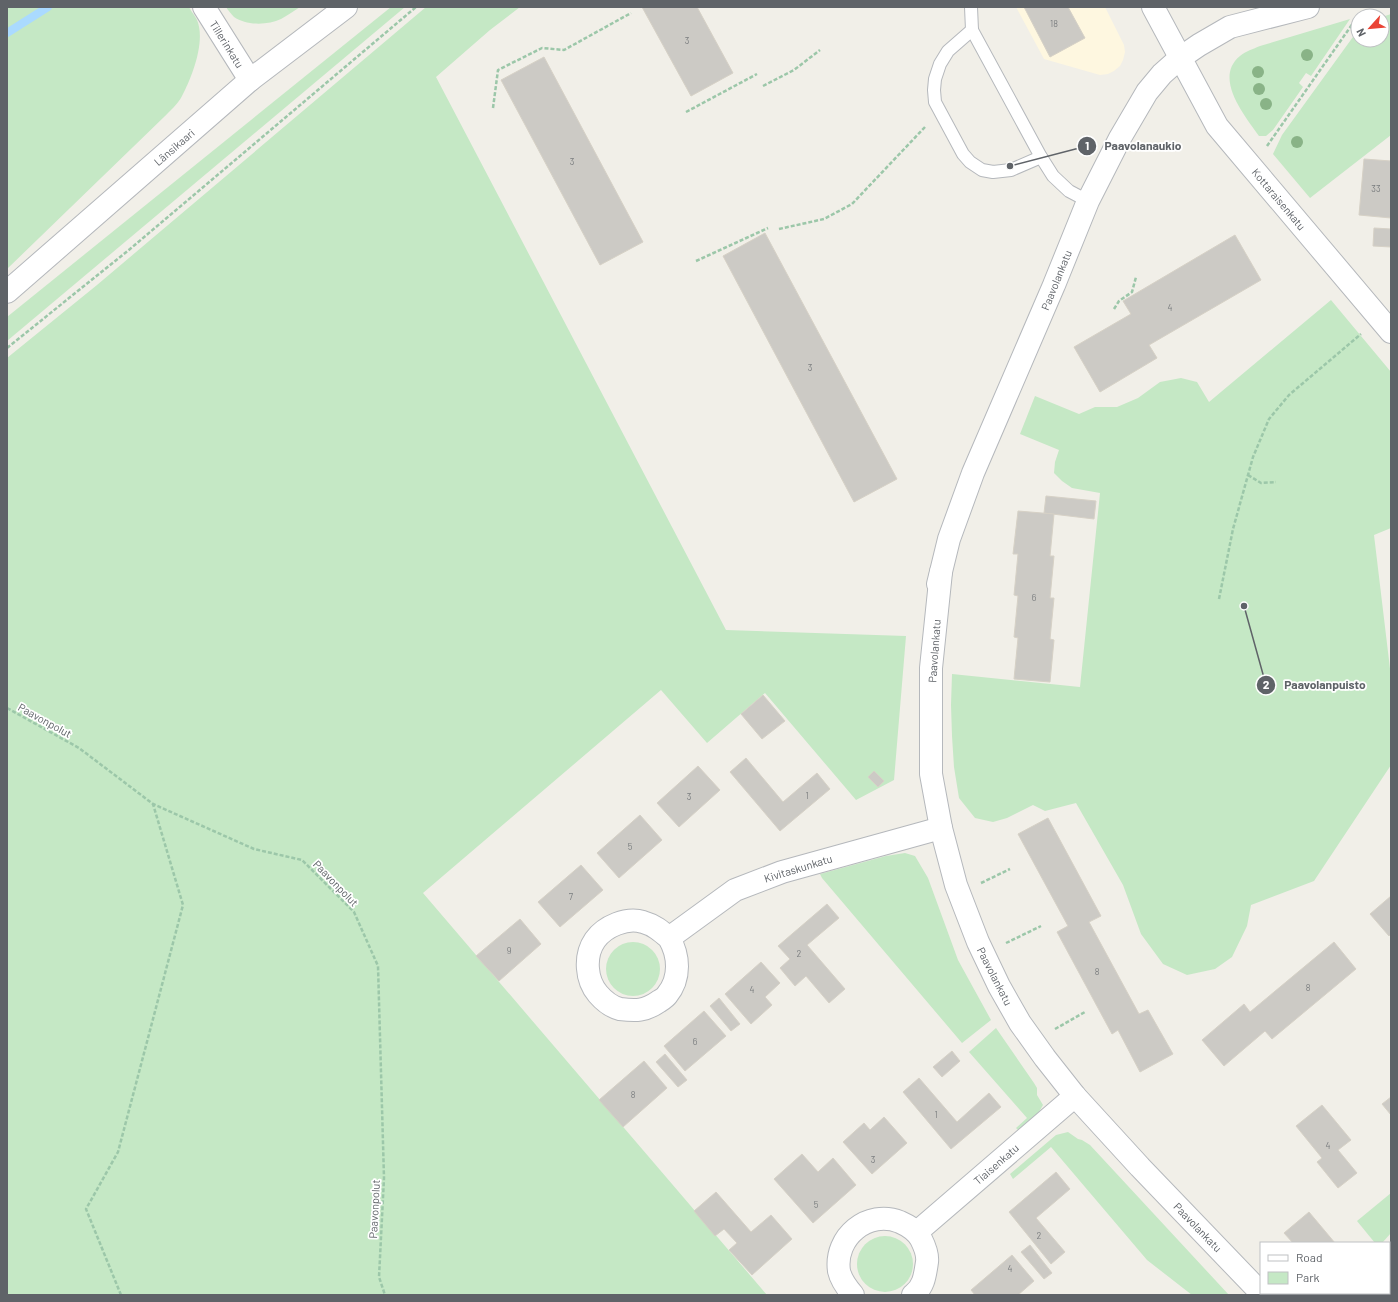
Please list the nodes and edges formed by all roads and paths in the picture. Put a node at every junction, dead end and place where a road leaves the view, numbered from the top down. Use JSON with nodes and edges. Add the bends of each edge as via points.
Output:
{"nodes":[{"id":1,"x":204,"y":7,"type":"edge"},
{"id":2,"x":346,"y":7,"type":"edge"},
{"id":3,"x":416,"y":7,"type":"edge"},
{"id":4,"x":971,"y":7,"type":"edge"},
{"id":5,"x":1153,"y":7,"type":"edge"},
{"id":6,"x":1308,"y":7,"type":"edge"},
{"id":7,"x":631,"y":13,"type":"dead end"},
{"id":8,"x":1350,"y":28,"type":"edge"},
{"id":9,"x":972,"y":30,"type":"junction"},
{"id":10,"x":820,"y":50,"type":"dead end"},
{"id":11,"x":1180,"y":58,"type":"junction"},
{"id":12,"x":757,"y":74,"type":"dead end"},
{"id":13,"x":250,"y":80,"type":"junction"},
{"id":14,"x":763,"y":86,"type":"dead end"},
{"id":15,"x":493,"y":108,"type":"dead end"},
{"id":16,"x":686,"y":112,"type":"dead end"},
{"id":17,"x":930,"y":133,"type":"dead end"},
{"id":18,"x":1264,"y":149,"type":"dead end"},
{"id":19,"x":1041,"y":157,"type":"junction"},
{"id":20,"x":1088,"y":201,"type":"junction"},
{"id":21,"x":768,"y":228,"type":"dead end"},
{"id":22,"x":779,"y":229,"type":"dead end"},
{"id":23,"x":696,"y":261,"type":"dead end"},
{"id":24,"x":1136,"y":278,"type":"dead end"},
{"id":25,"x":7,"y":292,"type":"edge"},
{"id":26,"x":1114,"y":309,"type":"dead end"},
{"id":27,"x":1365,"y":331,"type":"dead end"},
{"id":28,"x":1391,"y":332,"type":"edge"},
{"id":29,"x":7,"y":348,"type":"edge"},
{"id":30,"x":1248,"y":475,"type":"junction"},
{"id":31,"x":1276,"y":482,"type":"dead end"},
{"id":32,"x":1219,"y":599,"type":"dead end"},
{"id":33,"x":7,"y":708,"type":"edge"},
{"id":34,"x":153,"y":804,"type":"junction"},
{"id":35,"x":941,"y":828,"type":"junction"},
{"id":36,"x":1010,"y":869,"type":"dead end"},
{"id":37,"x":977,"y":885,"type":"dead end"},
{"id":38,"x":1041,"y":926,"type":"dead end"},
{"id":39,"x":669,"y":938,"type":"junction"},
{"id":40,"x":1001,"y":946,"type":"dead end"},
{"id":41,"x":1086,"y":1012,"type":"dead end"},
{"id":42,"x":1052,"y":1031,"type":"dead end"},
{"id":43,"x":1074,"y":1096,"type":"junction"},
{"id":44,"x":917,"y":1232,"type":"junction"},
{"id":45,"x":1260,"y":1292,"type":"edge"},
{"id":46,"x":121,"y":1295,"type":"edge"},
{"id":47,"x":384,"y":1295,"type":"edge"},
{"id":48,"x":853,"y":1295,"type":"edge"},
{"id":49,"x":913,"y":1295,"type":"edge"}],
"edges":[{"from":1,"to":13,"type":"street","name":"Tillerinkatu"},
{"from":2,"to":13,"type":"street","name":"Länsikaari"},
{"from":3,"to":29,"type":"path","via":[[130,249]]},
{"from":4,"to":9,"type":"lane"},
{"from":5,"to":11,"type":"street"},
{"from":6,"to":11,"type":"street","name":"Paavolankatu","via":[[1230,27]]},
{"from":7,"to":15,"type":"path","via":[[564,50],[542,48],[498,70]]},
{"from":8,"to":18,"type":"path"},
{"from":9,"to":19,"type":"lane"},
{"from":9,"to":19,"type":"lane","via":[[948,51],[940,64],[934,90],[936,102],[963,154],[982,170],[993,172],[1011,170]]},
{"from":10,"to":14,"type":"path","via":[[794,70]]},
{"from":11,"to":20,"type":"street","name":"Paavolankatu","via":[[1147,92]]},
{"from":11,"to":28,"type":"street","name":"Kottaraisenkatu","via":[[1217,126]]},
{"from":12,"to":16,"type":"path"},
{"from":13,"to":25,"type":"street","name":"Länsikaari"},
{"from":17,"to":22,"type":"path","via":[[926,126],[852,204],[824,220]]},
{"from":19,"to":20,"type":"lane","via":[[1053,176],[1069,191]]},
{"from":20,"to":35,"type":"street","name":"Paavolankatu","via":[[973,473],[949,539],[939,578],[931,668],[931,774]]},
{"from":21,"to":23,"type":"path"},
{"from":24,"to":26,"type":"path","via":[[1132,292],[1119,300]]},
{"from":27,"to":30,"type":"path","via":[[1278,407],[1261,435]]},
{"from":30,"to":31,"type":"path","via":[[1260,483]]},
{"from":30,"to":32,"type":"path","via":[[1233,529]]},
{"from":33,"to":34,"type":"path","name":"Paavonpolut","via":[[79,748]]},
{"from":34,"to":46,"type":"path","via":[[183,905],[118,1152],[86,1209]]},
{"from":34,"to":47,"type":"path","name":"Paavonpolut","via":[[254,849],[302,860],[354,912],[378,966],[384,1178],[379,1277]]},
{"from":35,"to":39,"type":"street","name":"Kivitaskunkatu","via":[[782,872],[735,890]]},
{"from":35,"to":43,"type":"street","name":"Paavolankatu","via":[[956,885],[978,942],[999,986],[1020,1023]]},
{"from":36,"to":37,"type":"path"},
{"from":38,"to":40,"type":"path"},
{"from":39,"to":39,"type":"street","via":[[678,962],[675,982],[667,995],[650,1008],[634,1011],[616,1008],[603,1000],[594,989],[588,975],[589,954],[595,940],[612,925],[628,921],[643,922],[657,927]]},
{"from":41,"to":42,"type":"path"},
{"from":43,"to":44,"type":"street","name":"Tiaisenkatu"},
{"from":43,"to":45,"type":"street","name":"Paavolankatu"},
{"from":44,"to":48,"type":"street","via":[[893,1219],[878,1218],[863,1222],[846,1237],[840,1252],[839,1271],[845,1286]]},
{"from":44,"to":49,"type":"street","via":[[927,1259],[925,1279]]}]}
